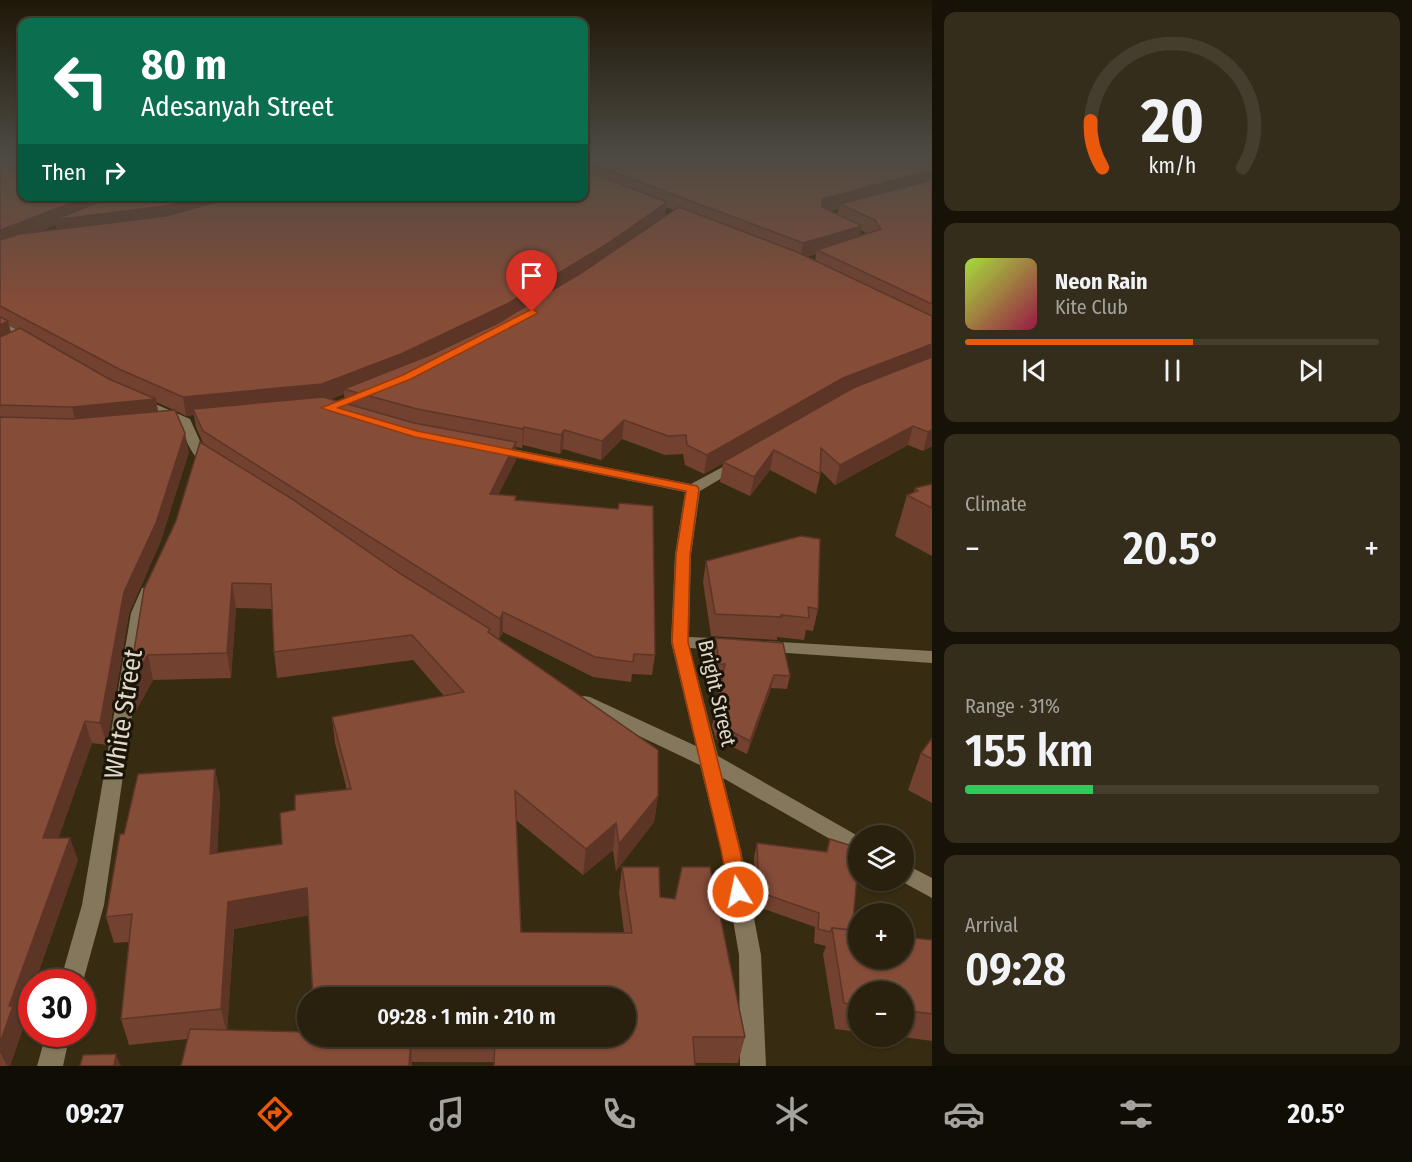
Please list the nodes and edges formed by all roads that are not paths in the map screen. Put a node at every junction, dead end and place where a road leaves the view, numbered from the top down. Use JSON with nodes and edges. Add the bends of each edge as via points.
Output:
{"nodes":[{"id":1,"x":0,"y":324,"type":"edge"},
{"id":2,"x":46,"y":350,"type":"edge"},
{"id":3,"x":127,"y":396,"type":"edge"},
{"id":4,"x":204,"y":421,"type":"edge"},
{"id":5,"x":185,"y":422,"type":"junction"},
{"id":6,"x":161,"y":424,"type":"edge"},
{"id":7,"x":483,"y":447,"type":"edge"},
{"id":8,"x":198,"y":452,"type":"junction"},
{"id":9,"x":749,"y":458,"type":"edge"},
{"id":10,"x":226,"y":470,"type":"edge"},
{"id":11,"x":192,"y":472,"type":"edge"},
{"id":12,"x":693,"y":489,"type":"junction"},
{"id":13,"x":157,"y":574,"type":"edge"},
{"id":14,"x":680,"y":642,"type":"junction"},
{"id":15,"x":932,"y":657,"type":"edge"},
{"id":16,"x":573,"y":696,"type":"edge"},
{"id":17,"x":710,"y":761,"type":"junction"},
{"id":18,"x":848,"y":840,"type":"edge"},
{"id":19,"x":914,"y":878,"type":"edge"},
{"id":20,"x":932,"y":889,"type":"edge"},
{"id":21,"x":76,"y":969,"type":"edge"},
{"id":22,"x":55,"y":1047,"type":"edge"},
{"id":23,"x":50,"y":1066,"type":"edge"},
{"id":24,"x":753,"y":1066,"type":"edge"}],
"edges":[{"from":1,"to":2,"type":"street","via":[[22,340]]},
{"from":3,"to":5,"type":"street"},
{"from":4,"to":5,"type":"street"},
{"from":5,"to":6,"type":"street"},
{"from":5,"to":8,"type":"street"},
{"from":7,"to":12,"type":"street"},
{"from":8,"to":10,"type":"street"},
{"from":8,"to":11,"type":"street"},
{"from":9,"to":12,"type":"street"},
{"from":12,"to":14,"type":"street","name":"Bright Street","via":[[683,555]]},
{"from":13,"to":21,"type":"street","name":"White Street","via":[[139,613],[93,904]]},
{"from":14,"to":15,"type":"street"},
{"from":14,"to":17,"type":"street","name":"Bright Street"},
{"from":16,"to":17,"type":"street"},
{"from":17,"to":18,"type":"street"},
{"from":17,"to":24,"type":"street","name":"Bright Street","via":[[750,954]]},
{"from":19,"to":20,"type":"street"},
{"from":22,"to":23,"type":"street"}]}
